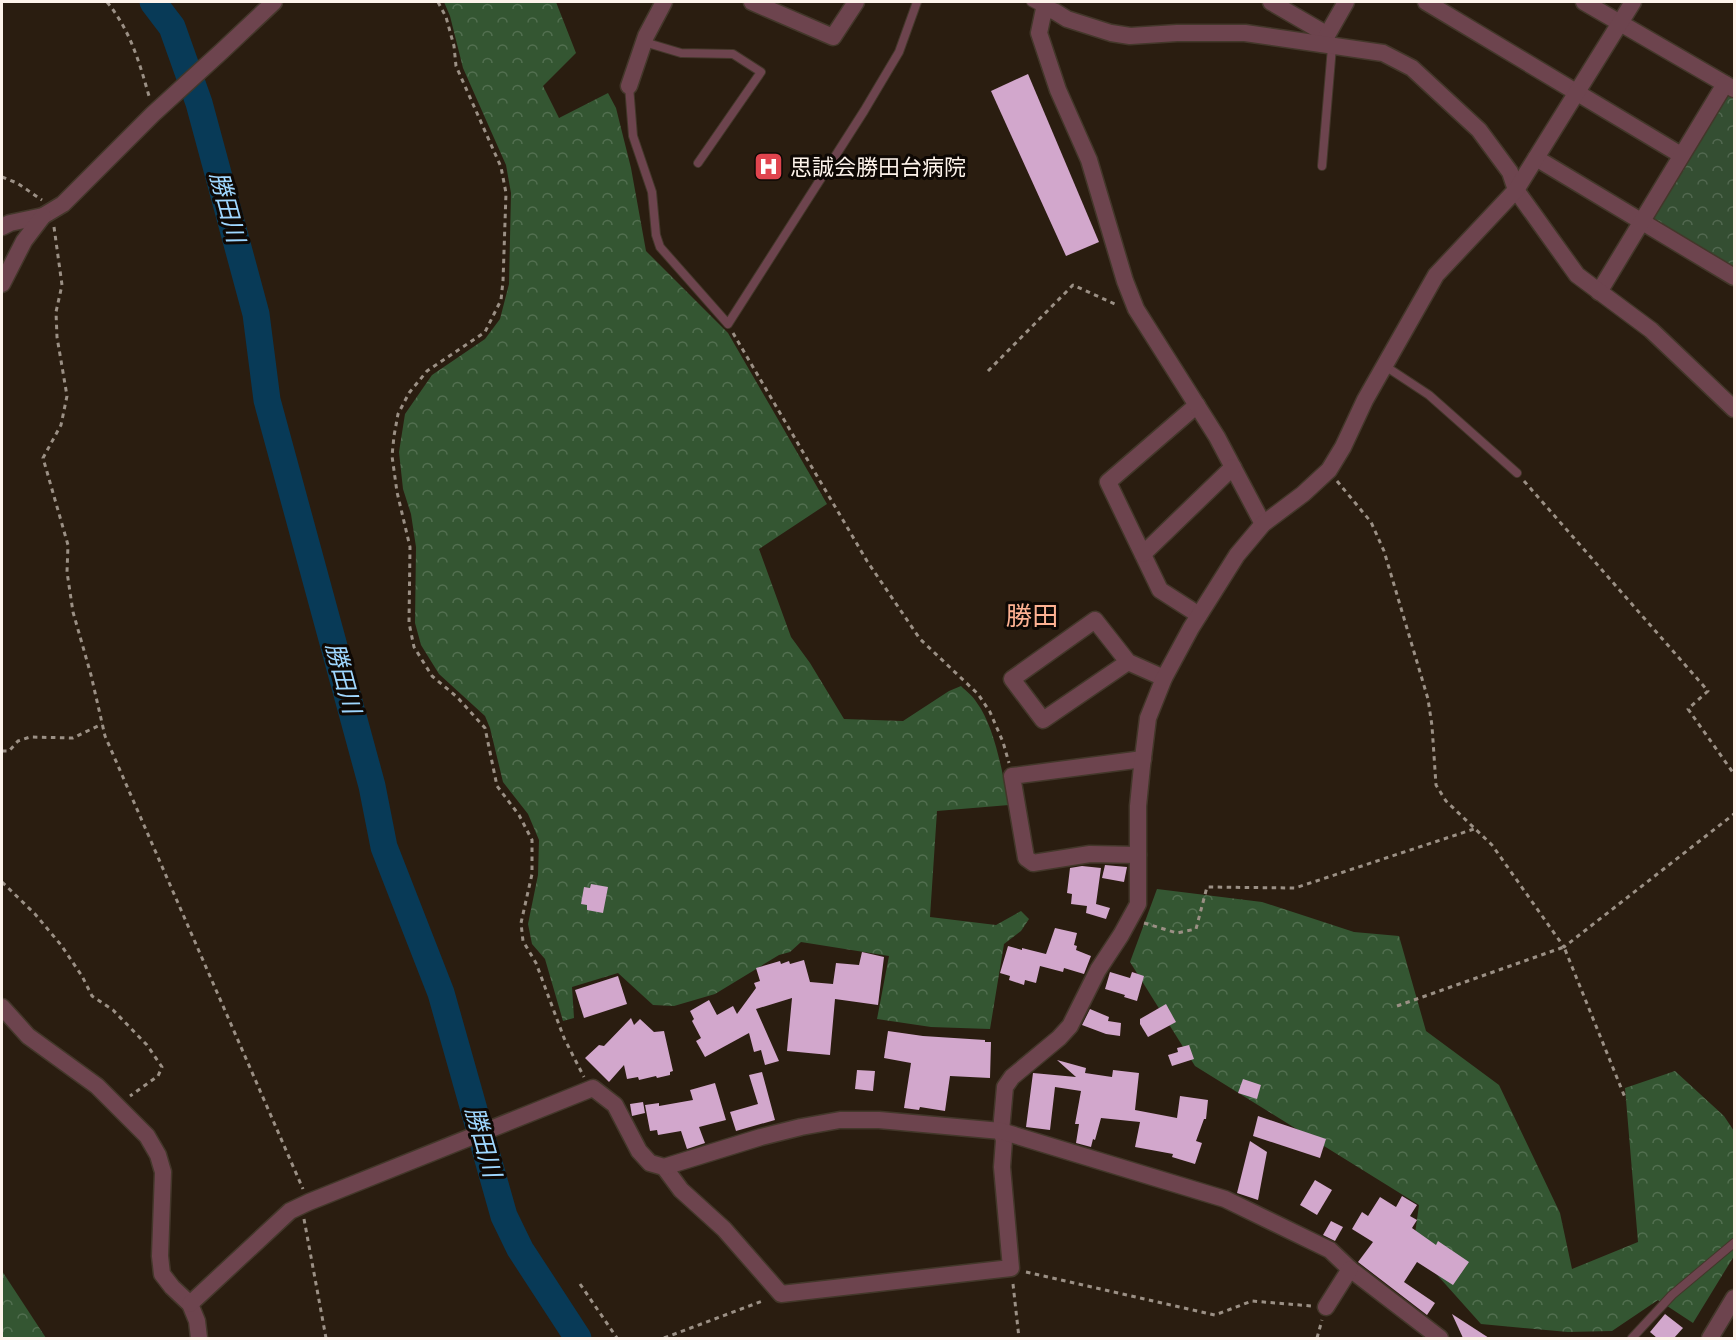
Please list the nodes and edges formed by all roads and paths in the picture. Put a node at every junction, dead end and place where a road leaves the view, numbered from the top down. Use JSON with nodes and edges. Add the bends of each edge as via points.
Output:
{"nodes":[{"id":1,"x":107,"y":2,"type":"edge"},
{"id":2,"x":274,"y":2,"type":"edge"},
{"id":3,"x":438,"y":2,"type":"edge"},
{"id":4,"x":664,"y":2,"type":"edge"},
{"id":5,"x":856,"y":2,"type":"edge"},
{"id":6,"x":917,"y":2,"type":"edge"},
{"id":7,"x":1271,"y":2,"type":"edge"},
{"id":8,"x":1346,"y":2,"type":"edge"},
{"id":9,"x":1584,"y":2,"type":"edge"},
{"id":10,"x":1633,"y":2,"type":"edge"},
{"id":11,"x":759,"y":3,"type":"edge"},
{"id":12,"x":1434,"y":4,"type":"edge"},
{"id":13,"x":1048,"y":6,"type":"edge"},
{"id":14,"x":1620,"y":22,"type":"junction"},
{"id":15,"x":644,"y":42,"type":"junction"},
{"id":16,"x":1327,"y":42,"type":"junction"},
{"id":17,"x":629,"y":86,"type":"joint"},
{"id":18,"x":1730,"y":87,"type":"edge"},
{"id":19,"x":1577,"y":92,"type":"junction"},
{"id":20,"x":160,"y":108,"type":"junction"},
{"id":21,"x":1681,"y":155,"type":"junction"},
{"id":22,"x":1536,"y":158,"type":"junction"},
{"id":23,"x":698,"y":163,"type":"dead end"},
{"id":24,"x":1322,"y":166,"type":"dead end"},
{"id":25,"x":2,"y":177,"type":"edge"},
{"id":26,"x":1516,"y":190,"type":"junction"},
{"id":27,"x":47,"y":213,"type":"junction"},
{"id":28,"x":1641,"y":222,"type":"junction"},
{"id":29,"x":2,"y":227,"type":"edge"},
{"id":30,"x":1734,"y":277,"type":"edge"},
{"id":31,"x":2,"y":284,"type":"edge"},
{"id":32,"x":1599,"y":292,"type":"junction"},
{"id":33,"x":1140,"y":316,"type":"junction"},
{"id":34,"x":728,"y":324,"type":"junction"},
{"id":35,"x":1385,"y":366,"type":"junction"},
{"id":36,"x":988,"y":371,"type":"dead end"},
{"id":37,"x":1197,"y":405,"type":"junction"},
{"id":38,"x":1734,"y":409,"type":"edge"},
{"id":39,"x":1233,"y":467,"type":"junction"},
{"id":40,"x":1329,"y":470,"type":"junction"},
{"id":41,"x":1517,"y":473,"type":"joint"},
{"id":42,"x":1263,"y":524,"type":"junction"},
{"id":43,"x":1143,"y":554,"type":"junction"},
{"id":44,"x":1199,"y":615,"type":"junction"},
{"id":45,"x":1128,"y":662,"type":"junction"},
{"id":46,"x":1164,"y":678,"type":"junction"},
{"id":47,"x":102,"y":724,"type":"junction"},
{"id":48,"x":2,"y":751,"type":"edge"},
{"id":49,"x":1143,"y":759,"type":"junction"},
{"id":50,"x":1734,"y":774,"type":"edge"},
{"id":51,"x":1012,"y":776,"type":"junction"},
{"id":52,"x":1734,"y":814,"type":"edge"},
{"id":53,"x":1474,"y":828,"type":"junction"},
{"id":54,"x":1138,"y":855,"type":"junction"},
{"id":55,"x":2,"y":882,"type":"edge"},
{"id":56,"x":1131,"y":919,"type":"junction"},
{"id":57,"x":1564,"y":947,"type":"junction"},
{"id":58,"x":1397,"y":1006,"type":"dead end"},
{"id":59,"x":2,"y":1007,"type":"edge"},
{"id":60,"x":593,"y":1088,"type":"junction"},
{"id":61,"x":1626,"y":1100,"type":"dead end"},
{"id":62,"x":116,"y":1105,"type":"junction"},
{"id":63,"x":1001,"y":1131,"type":"junction"},
{"id":64,"x":664,"y":1167,"type":"junction"},
{"id":65,"x":305,"y":1203,"type":"junction"},
{"id":66,"x":1734,"y":1243,"type":"edge"},
{"id":67,"x":1011,"y":1268,"type":"junction"},
{"id":68,"x":1350,"y":1269,"type":"junction"},
{"id":69,"x":580,"y":1284,"type":"dead end"},
{"id":70,"x":781,"y":1294,"type":"junction"},
{"id":71,"x":1734,"y":1298,"type":"edge"},
{"id":72,"x":190,"y":1304,"type":"junction"},
{"id":73,"x":1326,"y":1307,"type":"joint"},
{"id":74,"x":200,"y":1338,"type":"edge"},
{"id":75,"x":326,"y":1338,"type":"edge"},
{"id":76,"x":617,"y":1338,"type":"edge"},
{"id":77,"x":664,"y":1338,"type":"edge"},
{"id":78,"x":1019,"y":1338,"type":"edge"},
{"id":79,"x":1440,"y":1338,"type":"edge"},
{"id":80,"x":1632,"y":1338,"type":"edge"},
{"id":81,"x":1710,"y":1338,"type":"edge"}],
"edges":[{"from":1,"to":20,"type":"path","via":[[132,40],[150,99]]},
{"from":2,"to":20,"type":"street"},
{"from":3,"to":60,"type":"path","via":[[446,17],[456,66],[501,166],[506,193],[503,281],[501,300],[485,332],[427,371],[398,414],[392,456],[410,547],[409,623],[414,647],[432,676],[485,728],[497,786],[532,840],[532,874],[521,922],[524,941],[564,1038]]},
{"from":4,"to":15,"type":"street"},
{"from":5,"to":11,"type":"street","via":[[833,37]]},
{"from":6,"to":34,"type":"lane","via":[[899,52]]},
{"from":7,"to":16,"type":"street"},
{"from":8,"to":16,"type":"street"},
{"from":9,"to":14,"type":"street"},
{"from":10,"to":14,"type":"street"},
{"from":12,"to":19,"type":"street"},
{"from":13,"to":16,"type":"street","via":[[1067,19],[1130,36],[1245,33]]},
{"from":13,"to":33,"type":"street","via":[[1039,33],[1058,90],[1089,160],[1125,281]]},
{"from":14,"to":18,"type":"street"},
{"from":14,"to":19,"type":"street"},
{"from":15,"to":17,"type":"street"},
{"from":15,"to":23,"type":"lane","via":[[681,52],[733,54],[761,72]]},
{"from":16,"to":24,"type":"lane"},
{"from":16,"to":26,"type":"street","via":[[1383,53],[1412,68],[1479,130],[1510,172]]},
{"from":17,"to":34,"type":"lane","via":[[633,136],[652,192],[660,247]]},
{"from":18,"to":21,"type":"street"},
{"from":19,"to":21,"type":"street"},
{"from":19,"to":22,"type":"street"},
{"from":20,"to":27,"type":"street","via":[[63,204]]},
{"from":21,"to":28,"type":"street"},
{"from":22,"to":26,"type":"street"},
{"from":22,"to":28,"type":"street"},
{"from":25,"to":27,"type":"path","via":[[40,197]]},
{"from":26,"to":32,"type":"street","via":[[1576,275]]},
{"from":26,"to":35,"type":"street","via":[[1436,275]]},
{"from":27,"to":29,"type":"street"},
{"from":27,"to":31,"type":"street","via":[[24,241]]},
{"from":27,"to":47,"type":"path","via":[[62,285],[56,312],[57,337],[67,396],[61,425],[43,458],[68,545],[67,572],[74,612]]},
{"from":28,"to":30,"type":"street"},
{"from":28,"to":32,"type":"street"},
{"from":32,"to":38,"type":"street","via":[[1651,330]]},
{"from":33,"to":36,"type":"path","via":[[1073,285]]},
{"from":33,"to":37,"type":"street"},
{"from":34,"to":51,"type":"path","via":[[873,571],[920,639],[978,694],[990,712]]},
{"from":35,"to":40,"type":"street"},
{"from":35,"to":41,"type":"lane","via":[[1429,395]]},
{"from":37,"to":39,"type":"street"},
{"from":37,"to":43,"type":"street","via":[[1108,482]]},
{"from":39,"to":42,"type":"street"},
{"from":39,"to":43,"type":"street"},
{"from":40,"to":42,"type":"street"},
{"from":40,"to":53,"type":"path","via":[[1371,522],[1384,551],[1428,699],[1436,785],[1446,801]]},
{"from":41,"to":50,"type":"path","via":[[1708,691],[1688,709]]},
{"from":42,"to":44,"type":"street","via":[[1237,555]]},
{"from":43,"to":44,"type":"street","via":[[1160,590]]},
{"from":44,"to":46,"type":"street"},
{"from":45,"to":45,"type":"street","via":[[1095,620],[1012,679],[1042,720]]},
{"from":45,"to":46,"type":"street"},
{"from":46,"to":49,"type":"street","via":[[1148,718]]},
{"from":47,"to":48,"type":"path","via":[[74,738],[30,737],[18,741],[9,751]]},
{"from":47,"to":65,"type":"path","via":[[116,765]]},
{"from":49,"to":51,"type":"street"},
{"from":49,"to":54,"type":"street"},
{"from":51,"to":54,"type":"street","via":[[1026,858],[1033,863],[1090,855]]},
{"from":52,"to":57,"type":"path"},
{"from":53,"to":56,"type":"path","via":[[1295,888],[1206,887],[1196,929],[1177,933]]},
{"from":53,"to":57,"type":"path","via":[[1492,845]]},
{"from":54,"to":56,"type":"street","via":[[1138,904]]},
{"from":55,"to":62,"type":"path","via":[[61,945],[92,996],[113,1010],[162,1067],[158,1076]]},
{"from":56,"to":63,"type":"street","via":[[1098,969],[1070,1026],[1005,1087]]},
{"from":57,"to":58,"type":"path"},
{"from":57,"to":61,"type":"path"},
{"from":59,"to":62,"type":"street","via":[[28,1035],[97,1086]]},
{"from":60,"to":64,"type":"street","via":[[615,1105],[639,1151],[650,1163]]},
{"from":60,"to":65,"type":"street"},
{"from":62,"to":72,"type":"street","via":[[147,1136],[158,1155],[163,1172],[162,1274]]},
{"from":63,"to":64,"type":"street","via":[[840,1120],[761,1137]]},
{"from":63,"to":67,"type":"street"},
{"from":63,"to":68,"type":"street","via":[[1225,1199],[1330,1250]]},
{"from":64,"to":70,"type":"street","via":[[681,1190],[724,1229]]},
{"from":65,"to":72,"type":"street","via":[[290,1211]]},
{"from":65,"to":75,"type":"path"},
{"from":66,"to":80,"type":"lane","via":[[1672,1295]]},
{"from":67,"to":70,"type":"street"},
{"from":67,"to":73,"type":"path","via":[[1215,1315],[1252,1301]]},
{"from":67,"to":78,"type":"path"},
{"from":68,"to":73,"type":"street"},
{"from":68,"to":79,"type":"street"},
{"from":69,"to":76,"type":"path"},
{"from":70,"to":77,"type":"path"},
{"from":71,"to":81,"type":"street"},
{"from":72,"to":74,"type":"street"}]}
